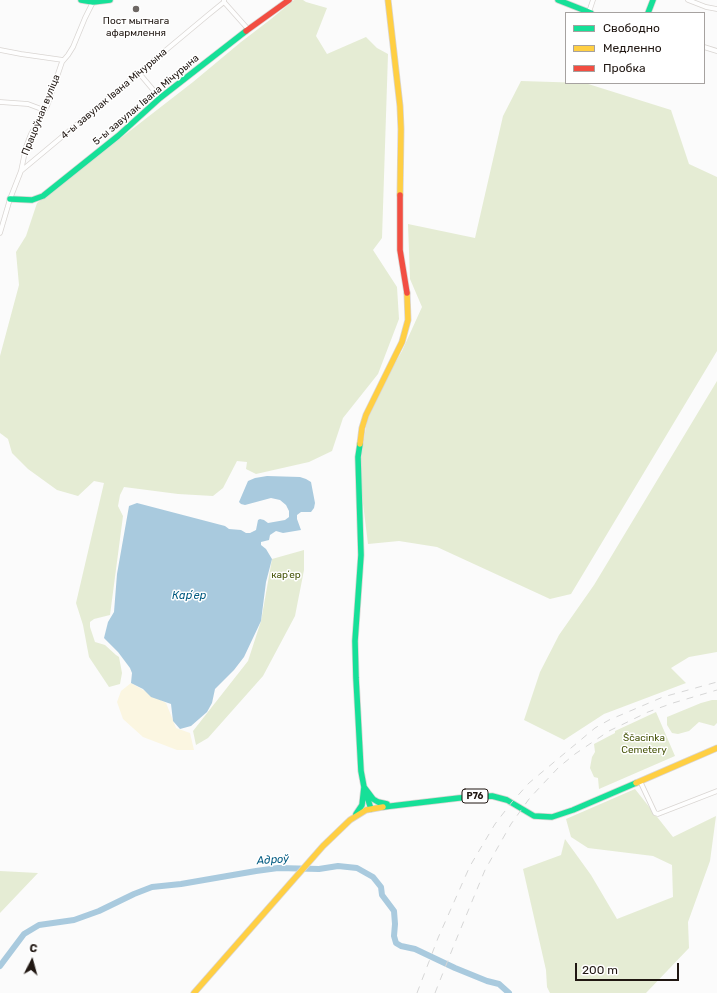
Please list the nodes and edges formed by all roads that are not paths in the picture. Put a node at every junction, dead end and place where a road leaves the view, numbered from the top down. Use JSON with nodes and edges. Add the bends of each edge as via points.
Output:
{"nodes":[{"id":1,"x":81,"y":0,"type":"edge"},
{"id":2,"x":106,"y":0,"type":"edge"},
{"id":3,"x":110,"y":0,"type":"edge"},
{"id":4,"x":289,"y":0,"type":"edge"},
{"id":5,"x":388,"y":0,"type":"edge"},
{"id":6,"x":558,"y":0,"type":"edge"},
{"id":7,"x":593,"y":0,"type":"edge"},
{"id":8,"x":653,"y":0,"type":"edge"},
{"id":9,"x":688,"y":0,"type":"edge"},
{"id":10,"x":224,"y":1,"type":"edge"},
{"id":11,"x":94,"y":2,"type":"junction"},
{"id":12,"x":717,"y":9,"type":"edge"},
{"id":13,"x":588,"y":12,"type":"edge"},
{"id":14,"x":590,"y":12,"type":"edge"},
{"id":15,"x":648,"y":12,"type":"edge"},
{"id":16,"x":248,"y":29,"type":"junction"},
{"id":17,"x":705,"y":47,"type":"edge"},
{"id":18,"x":0,"y":50,"type":"edge"},
{"id":19,"x":717,"y":51,"type":"edge"},
{"id":20,"x":63,"y":60,"type":"junction"},
{"id":21,"x":139,"y":73,"type":"junction"},
{"id":22,"x":160,"y":98,"type":"junction"},
{"id":23,"x":0,"y":102,"type":"edge"},
{"id":24,"x":44,"y":110,"type":"junction"},
{"id":25,"x":23,"y":161,"type":"junction"},
{"id":26,"x":28,"y":165,"type":"junction"},
{"id":27,"x":21,"y":171,"type":"junction"},
{"id":28,"x":10,"y":199,"type":"junction"},
{"id":29,"x":0,"y":233,"type":"edge"},
{"id":30,"x":717,"y":748,"type":"edge"},
{"id":31,"x":640,"y":781,"type":"junction"},
{"id":32,"x":364,"y":790,"type":"junction"},
{"id":33,"x":717,"y":791,"type":"edge"},
{"id":34,"x":392,"y":805,"type":"junction"},
{"id":35,"x":369,"y":809,"type":"junction"},
{"id":36,"x":350,"y":820,"type":"junction"},
{"id":37,"x":194,"y":993,"type":"edge"}],
"edges":[{"from":1,"to":11,"type":"street"},
{"from":2,"to":3,"type":"street"},
{"from":2,"to":11,"type":"street"},
{"from":4,"to":16,"type":"street","name":"5-ы завулак Івана Мічурына"},
{"from":5,"to":32,"type":"street","via":[[400,106],[399,224],[408,320],[396,356],[366,415],[359,445],[361,555],[355,654]]},
{"from":6,"to":13,"type":"street"},
{"from":7,"to":14,"type":"street"},
{"from":8,"to":15,"type":"street"},
{"from":9,"to":12,"type":"street"},
{"from":10,"to":16,"type":"street"},
{"from":10,"to":21,"type":"street","name":"4-ы завулак Івана Мічурына"},
{"from":11,"to":20,"type":"street","name":"Працоўная вуліца","via":[[73,47]]},
{"from":16,"to":22,"type":"street","name":"5-ы завулак Івана Мічурына"},
{"from":17,"to":19,"type":"street"},
{"from":18,"to":20,"type":"street"},
{"from":20,"to":24,"type":"street","name":"Працоўная вуліца"},
{"from":21,"to":22,"type":"street"},
{"from":21,"to":26,"type":"street","name":"4-ы завулак Івана Мічурына"},
{"from":22,"to":28,"type":"street","name":"5-ы завулак Івана Мічурына","via":[[118,136],[43,196],[32,200]]},
{"from":23,"to":24,"type":"street","via":[[28,104]]},
{"from":24,"to":25,"type":"street","name":"Працоўная вуліца","via":[[31,134]]},
{"from":25,"to":26,"type":"street"},
{"from":25,"to":27,"type":"street","name":"Працоўная вуліца"},
{"from":26,"to":27,"type":"street","name":"4-ы завулак Івана Мічурына"},
{"from":27,"to":28,"type":"street","name":"Працоўная вуліца"},
{"from":28,"to":29,"type":"street","name":"Працоўная вуліца"},
{"from":30,"to":31,"type":"street","number":"Р76"},
{"from":31,"to":33,"type":"street","via":[[655,813],[658,814]]},
{"from":31,"to":34,"type":"street","number":"Р76","via":[[552,817],[534,816],[507,800],[492,796]]},
{"from":32,"to":34,"type":"street","via":[[378,802]]},
{"from":32,"to":35,"type":"street"},
{"from":32,"to":36,"type":"street","via":[[361,807]]},
{"from":34,"to":35,"type":"street","number":"Р76"},
{"from":35,"to":36,"type":"street","number":"Р76"},
{"from":36,"to":37,"type":"street","number":"Р76","via":[[323,846]]}]}
